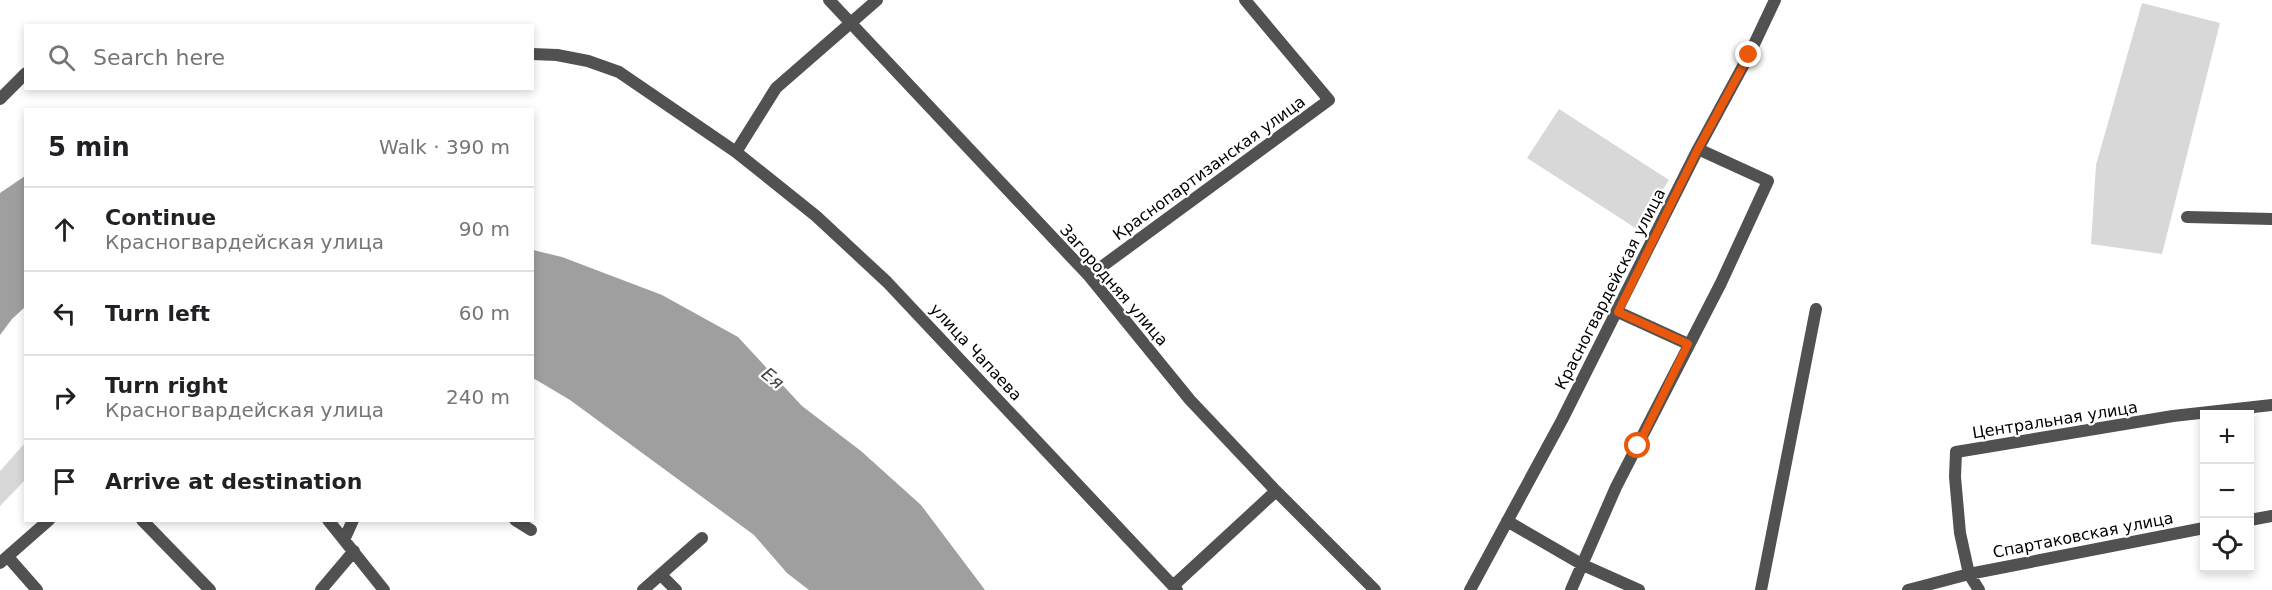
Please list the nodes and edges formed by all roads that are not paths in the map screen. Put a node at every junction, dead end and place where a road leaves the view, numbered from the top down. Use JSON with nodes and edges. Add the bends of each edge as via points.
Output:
{"nodes":[{"id":1,"x":829,"y":0,"type":"edge"},
{"id":2,"x":877,"y":0,"type":"edge"},
{"id":3,"x":1245,"y":0,"type":"edge"},
{"id":4,"x":1775,"y":0,"type":"edge"},
{"id":5,"x":851,"y":22,"type":"junction"},
{"id":6,"x":534,"y":54,"type":"edge"},
{"id":7,"x":24,"y":75,"type":"edge"},
{"id":8,"x":0,"y":99,"type":"edge"},
{"id":9,"x":1698,"y":149,"type":"junction"},
{"id":10,"x":736,"y":152,"type":"junction"},
{"id":11,"x":2187,"y":217,"type":"dead end"},
{"id":12,"x":2272,"y":219,"type":"edge"},
{"id":13,"x":1089,"y":276,"type":"junction"},
{"id":14,"x":1816,"y":309,"type":"dead end"},
{"id":15,"x":1618,"y":312,"type":"junction"},
{"id":16,"x":1688,"y":344,"type":"junction"},
{"id":17,"x":2272,"y":405,"type":"edge"},
{"id":18,"x":1276,"y":491,"type":"junction"},
{"id":19,"x":2272,"y":516,"type":"edge"},
{"id":20,"x":2254,"y":519,"type":"edge"},
{"id":21,"x":1507,"y":520,"type":"junction"},
{"id":22,"x":47,"y":522,"type":"edge"},
{"id":23,"x":144,"y":522,"type":"edge"},
{"id":24,"x":330,"y":522,"type":"edge"},
{"id":25,"x":352,"y":522,"type":"edge"},
{"id":26,"x":517,"y":522,"type":"edge"},
{"id":27,"x":2200,"y":529,"type":"edge"},
{"id":28,"x":531,"y":530,"type":"dead end"},
{"id":29,"x":702,"y":538,"type":"dead end"},
{"id":30,"x":344,"y":540,"type":"junction"},
{"id":31,"x":354,"y":551,"type":"junction"},
{"id":32,"x":4,"y":560,"type":"edge"},
{"id":33,"x":1583,"y":565,"type":"junction"},
{"id":34,"x":1969,"y":574,"type":"junction"},
{"id":35,"x":661,"y":575,"type":"junction"},
{"id":36,"x":1175,"y":588,"type":"edge"},
{"id":37,"x":37,"y":590,"type":"edge"},
{"id":38,"x":210,"y":590,"type":"edge"},
{"id":39,"x":321,"y":590,"type":"edge"},
{"id":40,"x":384,"y":590,"type":"edge"},
{"id":41,"x":642,"y":590,"type":"edge"},
{"id":42,"x":676,"y":590,"type":"edge"},
{"id":43,"x":1375,"y":590,"type":"edge"},
{"id":44,"x":1470,"y":590,"type":"edge"},
{"id":45,"x":1571,"y":590,"type":"edge"},
{"id":46,"x":1639,"y":590,"type":"edge"},
{"id":47,"x":1761,"y":590,"type":"edge"},
{"id":48,"x":1908,"y":590,"type":"edge"},
{"id":49,"x":1979,"y":590,"type":"edge"}],
"edges":[{"from":1,"to":5,"type":"street","name":"Загородняя улица"},
{"from":2,"to":5,"type":"street"},
{"from":3,"to":13,"type":"street","name":"Краснопартизанская улица","via":[[1329,100]]},
{"from":4,"to":9,"type":"street","name":"Красногвардейская улица"},
{"from":5,"to":10,"type":"street","via":[[776,88]]},
{"from":5,"to":13,"type":"street","name":"Загородняя улица"},
{"from":6,"to":10,"type":"street","name":"улица Чапаева","via":[[588,61],[619,72]]},
{"from":7,"to":8,"type":"street"},
{"from":9,"to":15,"type":"street","name":"Красногвардейская улица"},
{"from":9,"to":16,"type":"street","via":[[1768,181]]},
{"from":10,"to":36,"type":"street","name":"улица Чапаева","via":[[816,216],[887,282]]},
{"from":11,"to":12,"type":"street"},
{"from":13,"to":18,"type":"street","name":"Загородняя улица","via":[[1190,400]]},
{"from":14,"to":47,"type":"street"},
{"from":15,"to":16,"type":"street"},
{"from":15,"to":21,"type":"street","name":"Красногвардейская улица"},
{"from":16,"to":33,"type":"street","via":[[1616,487]]},
{"from":17,"to":34,"type":"street","name":"Центральная улица","via":[[2173,416],[1956,452],[1956,496]]},
{"from":18,"to":36,"type":"street"},
{"from":18,"to":43,"type":"street","name":"Загородняя улица"},
{"from":19,"to":20,"type":"street"},
{"from":21,"to":33,"type":"street"},
{"from":21,"to":44,"type":"street","name":"Красногвардейская улица"},
{"from":22,"to":32,"type":"street"},
{"from":23,"to":38,"type":"street"},
{"from":24,"to":30,"type":"street"},
{"from":25,"to":30,"type":"street"},
{"from":26,"to":28,"type":"street"},
{"from":27,"to":34,"type":"street","name":"Спартаковская улица"},
{"from":29,"to":35,"type":"street"},
{"from":30,"to":31,"type":"street"},
{"from":31,"to":39,"type":"street"},
{"from":31,"to":40,"type":"street"},
{"from":32,"to":37,"type":"street"},
{"from":33,"to":45,"type":"street"},
{"from":33,"to":46,"type":"street"},
{"from":34,"to":48,"type":"street"},
{"from":34,"to":49,"type":"street"},
{"from":35,"to":41,"type":"street"},
{"from":35,"to":42,"type":"street"}]}
